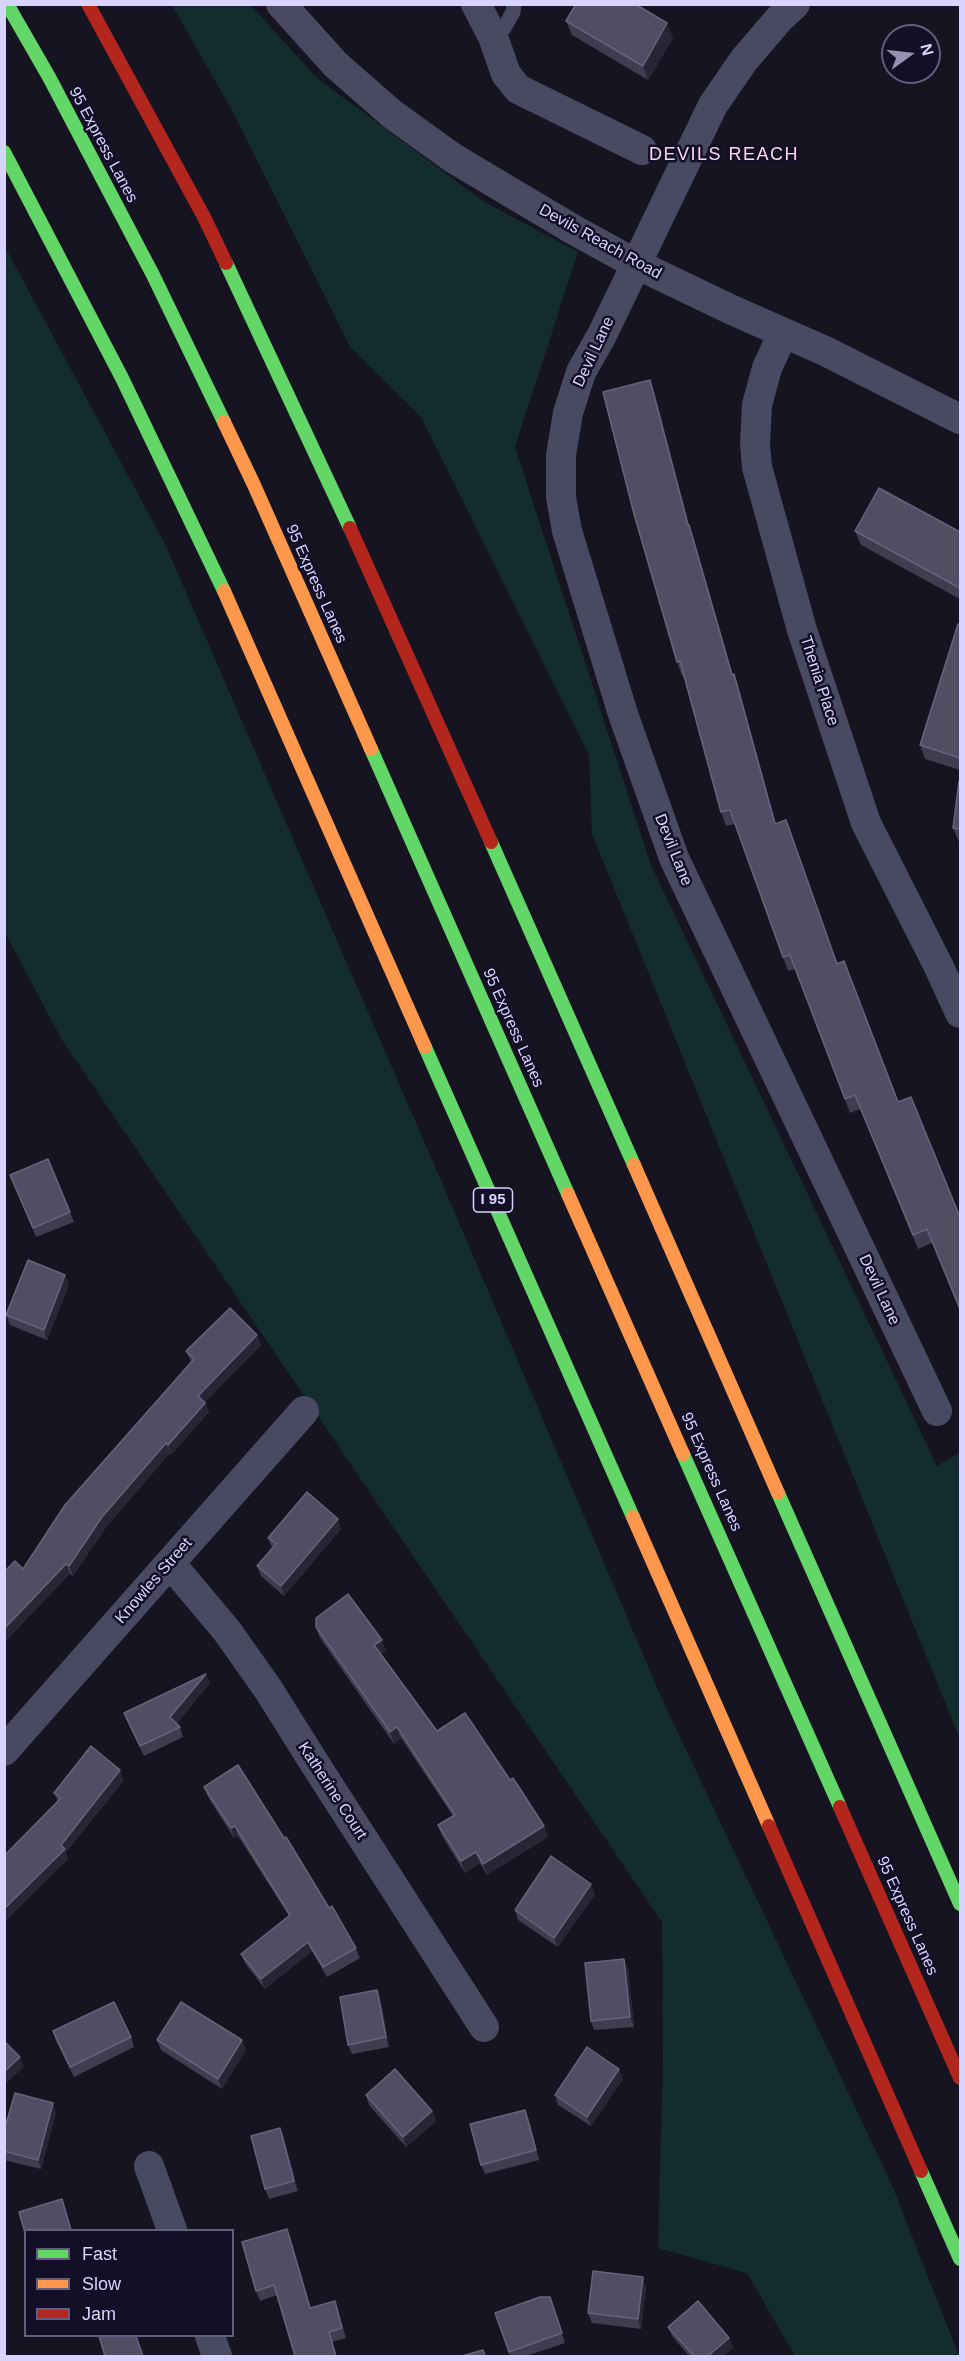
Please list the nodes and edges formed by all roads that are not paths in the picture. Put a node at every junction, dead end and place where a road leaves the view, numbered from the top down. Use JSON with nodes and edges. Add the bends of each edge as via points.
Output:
{"nodes":[{"id":1,"x":7,"y":4,"type":"edge"},
{"id":2,"x":88,"y":4,"type":"edge"},
{"id":3,"x":281,"y":4,"type":"edge"},
{"id":4,"x":476,"y":4,"type":"edge"},
{"id":5,"x":514,"y":4,"type":"edge"},
{"id":6,"x":795,"y":4,"type":"edge"},
{"id":7,"x":493,"y":36,"type":"junction"},
{"id":8,"x":642,"y":150,"type":"dead end"},
{"id":9,"x":4,"y":152,"type":"edge"},
{"id":10,"x":636,"y":264,"type":"junction"},
{"id":11,"x":783,"y":333,"type":"junction"},
{"id":12,"x":960,"y":419,"type":"edge"},
{"id":13,"x":960,"y":1013,"type":"edge"},
{"id":14,"x":304,"y":1411,"type":"dead end"},
{"id":15,"x":937,"y":1411,"type":"dead end"},
{"id":16,"x":170,"y":1563,"type":"junction"},
{"id":17,"x":4,"y":1751,"type":"edge"},
{"id":18,"x":960,"y":1904,"type":"edge"},
{"id":19,"x":484,"y":2027,"type":"dead end"},
{"id":20,"x":960,"y":2078,"type":"edge"},
{"id":21,"x":149,"y":2166,"type":"dead end"},
{"id":22,"x":172,"y":2229,"type":"edge"},
{"id":23,"x":960,"y":2259,"type":"edge"},
{"id":24,"x":210,"y":2337,"type":"edge"},
{"id":25,"x":218,"y":2356,"type":"edge"}],
"edges":[{"from":1,"to":20,"type":"highway","name":"95 Express Lanes","via":[[153,275],[254,485]]},
{"from":2,"to":18,"type":"highway","via":[[204,217],[308,436]]},
{"from":3,"to":10,"type":"street","name":"Devils Reach Road","via":[[336,64],[392,114],[453,158]]},
{"from":4,"to":7,"type":"street"},
{"from":5,"to":7,"type":"lane","via":[[504,28]]},
{"from":6,"to":10,"type":"street","name":"Devil Lane","via":[[744,60],[712,105]]},
{"from":7,"to":8,"type":"street","via":[[506,74],[518,89]]},
{"from":9,"to":23,"type":"highway","number":"I 95","via":[[204,546]]},
{"from":10,"to":11,"type":"street","name":"Devils Reach Road"},
{"from":10,"to":15,"type":"street","name":"Devil Lane","via":[[581,372],[568,413],[561,455],[561,497],[567,531],[623,714],[674,858]]},
{"from":11,"to":12,"type":"street","name":"Devils Reach Road"},
{"from":11,"to":13,"type":"street","name":"Thenia Place","via":[[767,368],[757,405],[757,467],[802,630],[866,822]]},
{"from":14,"to":16,"type":"street","name":"Knowles Street"},
{"from":16,"to":17,"type":"street","name":"Knowles Street"},
{"from":16,"to":19,"type":"street","name":"Katherine Court","via":[[227,1631],[268,1689]]},
{"from":21,"to":22,"type":"street"},
{"from":24,"to":25,"type":"street"}]}
